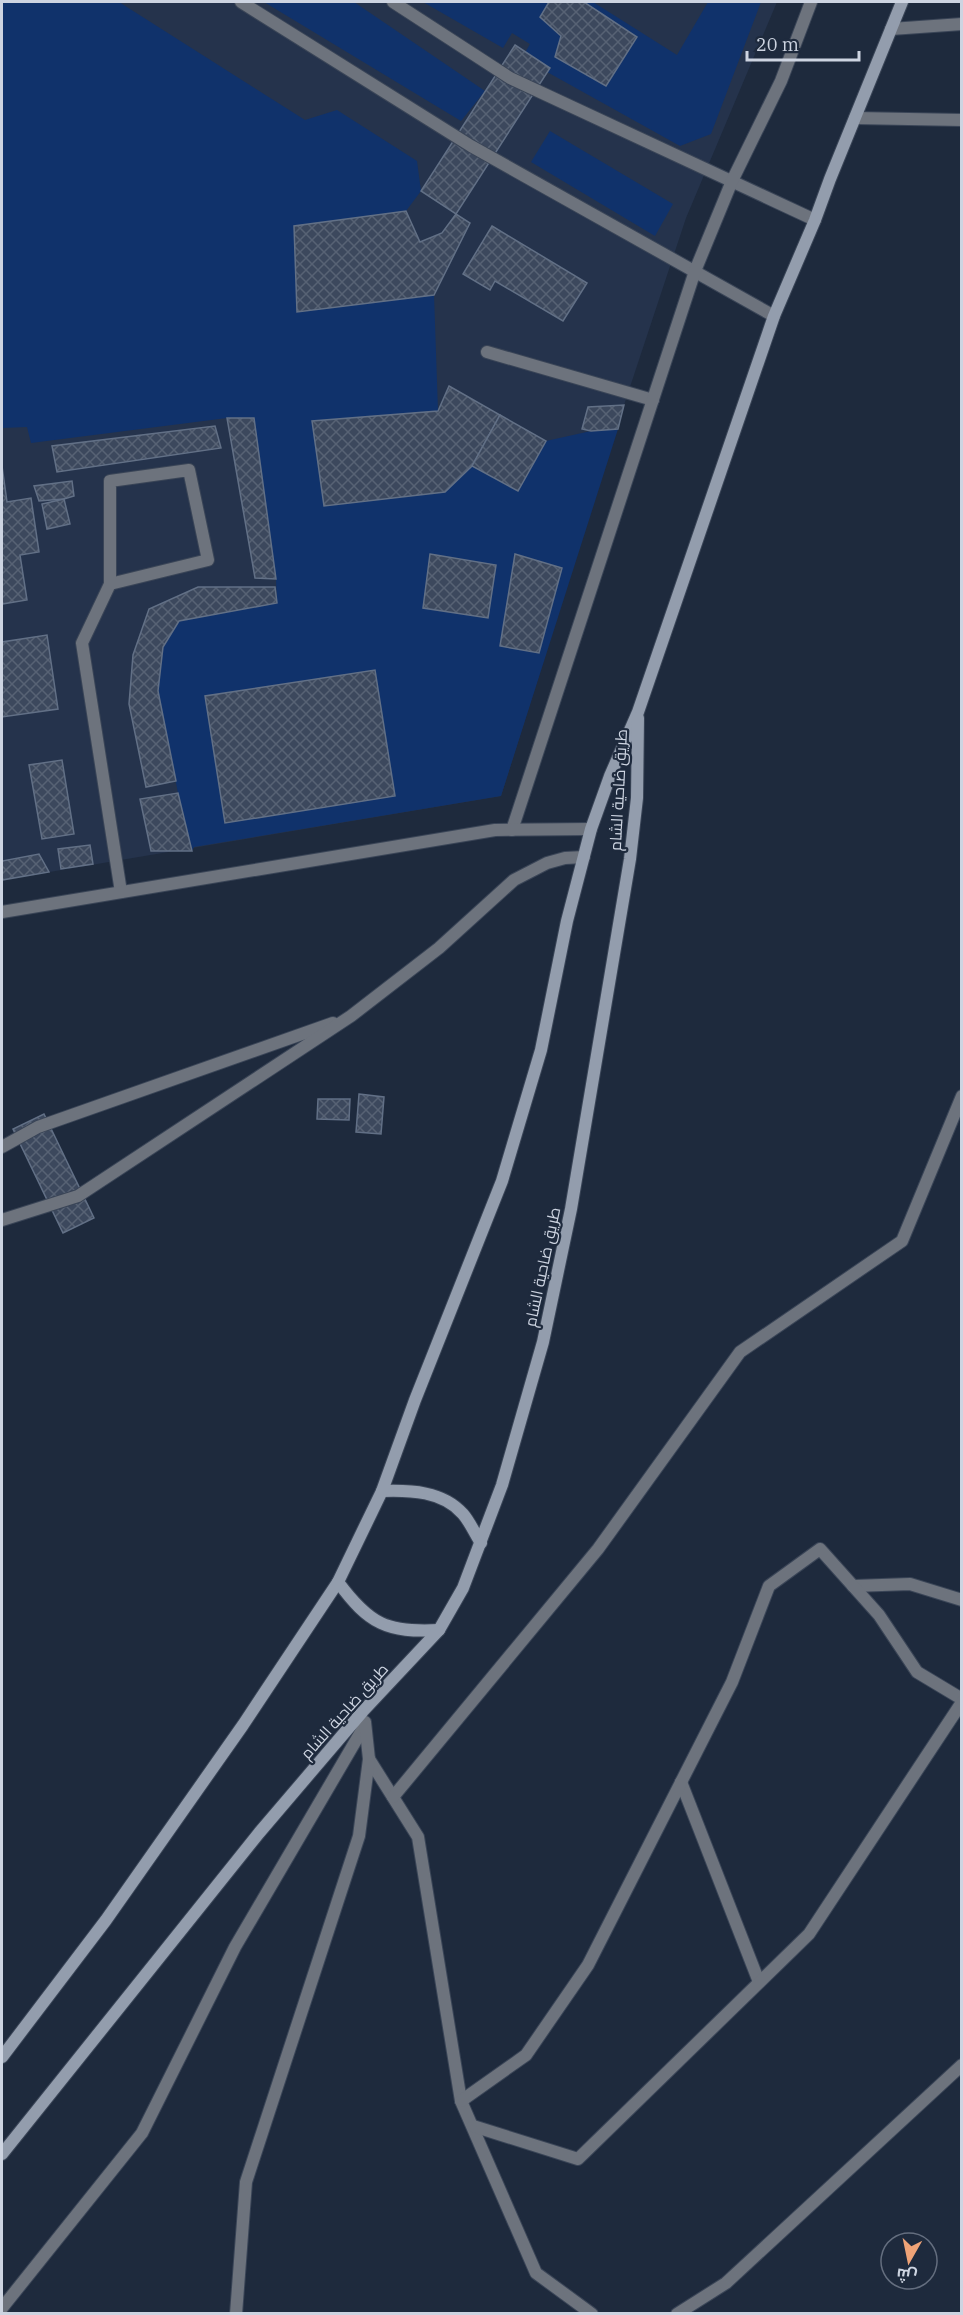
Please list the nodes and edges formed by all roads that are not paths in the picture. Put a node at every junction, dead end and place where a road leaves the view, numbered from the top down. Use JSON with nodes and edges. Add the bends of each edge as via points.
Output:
{"nodes":[{"id":1,"x":241,"y":2,"type":"edge"},
{"id":2,"x":393,"y":2,"type":"edge"},
{"id":3,"x":811,"y":2,"type":"edge"},
{"id":4,"x":902,"y":2,"type":"edge"},
{"id":5,"x":962,"y":24,"type":"edge"},
{"id":6,"x":891,"y":29,"type":"junction"},
{"id":7,"x":855,"y":118,"type":"junction"},
{"id":8,"x":962,"y":120,"type":"edge"},
{"id":9,"x":732,"y":181,"type":"junction"},
{"id":10,"x":815,"y":220,"type":"junction"},
{"id":11,"x":695,"y":271,"type":"junction"},
{"id":12,"x":774,"y":315,"type":"junction"},
{"id":13,"x":487,"y":352,"type":"dead end"},
{"id":14,"x":653,"y":400,"type":"junction"},
{"id":15,"x":110,"y":584,"type":"junction"},
{"id":16,"x":638,"y":712,"type":"junction"},
{"id":17,"x":591,"y":829,"type":"junction"},
{"id":18,"x":512,"y":830,"type":"junction"},
{"id":19,"x":584,"y":856,"type":"junction"},
{"id":20,"x":121,"y":892,"type":"junction"},
{"id":21,"x":2,"y":912,"type":"edge"},
{"id":22,"x":351,"y":1016,"type":"junction"},
{"id":23,"x":962,"y":1096,"type":"edge"},
{"id":24,"x":2,"y":1147,"type":"edge"},
{"id":25,"x":2,"y":1220,"type":"edge"},
{"id":26,"x":382,"y":1491,"type":"junction"},
{"id":27,"x":480,"y":1543,"type":"junction"},
{"id":28,"x":338,"y":1582,"type":"junction"},
{"id":29,"x":853,"y":1587,"type":"junction"},
{"id":30,"x":962,"y":1600,"type":"edge"},
{"id":31,"x":439,"y":1630,"type":"junction"},
{"id":32,"x":962,"y":1700,"type":"edge"},
{"id":33,"x":363,"y":1711,"type":"junction"},
{"id":34,"x":365,"y":1725,"type":"junction"},
{"id":35,"x":369,"y":1759,"type":"junction"},
{"id":36,"x":681,"y":1782,"type":"junction"},
{"id":37,"x":393,"y":1797,"type":"junction"},
{"id":38,"x":759,"y":1982,"type":"junction"},
{"id":39,"x":2,"y":2057,"type":"edge"},
{"id":40,"x":962,"y":2066,"type":"edge"},
{"id":41,"x":461,"y":2101,"type":"junction"},
{"id":42,"x":473,"y":2126,"type":"junction"},
{"id":43,"x":2,"y":2154,"type":"edge"},
{"id":44,"x":2,"y":2308,"type":"edge"},
{"id":45,"x":236,"y":2313,"type":"edge"},
{"id":46,"x":592,"y":2313,"type":"edge"},
{"id":47,"x":677,"y":2313,"type":"edge"}],
"edges":[{"from":1,"to":11,"type":"street","via":[[471,146]]},
{"from":2,"to":9,"type":"street","via":[[510,78]]},
{"from":3,"to":9,"type":"street","via":[[781,81]]},
{"from":4,"to":6,"type":"main road"},
{"from":5,"to":6,"type":"street"},
{"from":6,"to":7,"type":"main road"},
{"from":7,"to":8,"type":"street"},
{"from":7,"to":10,"type":"main road"},
{"from":9,"to":10,"type":"street"},
{"from":9,"to":11,"type":"street"},
{"from":10,"to":12,"type":"main road"},
{"from":11,"to":12,"type":"street"},
{"from":11,"to":14,"type":"street"},
{"from":12,"to":16,"type":"main road"},
{"from":13,"to":14,"type":"street"},
{"from":14,"to":18,"type":"street"},
{"from":15,"to":15,"type":"street","via":[[208,560],[189,470],[110,481]]},
{"from":15,"to":20,"type":"street","via":[[82,643]]},
{"from":16,"to":17,"type":"main road","name":"طريق ضاحية الشام"},
{"from":16,"to":27,"type":"main road","name":"طريق ضاحية الشام","via":[[637,798],[630,859],[571,1209],[543,1342],[502,1485]]},
{"from":17,"to":18,"type":"street"},
{"from":17,"to":19,"type":"main road","name":"طريق ضاحية الشام"},
{"from":18,"to":20,"type":"street"},
{"from":19,"to":22,"type":"street","via":[[547,863],[514,880],[439,948]]},
{"from":19,"to":26,"type":"main road","name":"طريق ضاحية الشام","via":[[541,1050],[502,1181]]},
{"from":20,"to":21,"type":"street"},
{"from":22,"to":24,"type":"street","via":[[38,1127]]},
{"from":22,"to":25,"type":"street","via":[[78,1196]]},
{"from":23,"to":37,"type":"street","via":[[902,1241],[740,1352],[598,1549]]},
{"from":26,"to":27,"type":"main road","via":[[411,1490],[438,1497],[462,1513]]},
{"from":26,"to":28,"type":"main road","name":"طريق ضاحية الشام"},
{"from":27,"to":31,"type":"main road","name":"طريق ضاحية الشام","via":[[463,1588]]},
{"from":28,"to":31,"type":"main road","via":[[356,1606],[380,1623],[409,1632]]},
{"from":28,"to":39,"type":"main road","name":"طريق ضاحية الشام","via":[[106,1920]]},
{"from":29,"to":30,"type":"street","via":[[910,1584]]},
{"from":29,"to":32,"type":"street","via":[[879,1615],[917,1672]]},
{"from":29,"to":36,"type":"street","via":[[820,1550],[769,1586],[732,1682]]},
{"from":31,"to":33,"type":"main road","name":"طريق ضاحية الشام"},
{"from":32,"to":38,"type":"street","via":[[809,1934]]},
{"from":33,"to":34,"type":"street"},
{"from":33,"to":43,"type":"main road","name":"طريق ضاحية الشام","via":[[259,1833]]},
{"from":34,"to":35,"type":"street"},
{"from":34,"to":44,"type":"street","via":[[235,1947],[142,2133]]},
{"from":35,"to":37,"type":"street"},
{"from":35,"to":45,"type":"street","via":[[359,1836],[246,2182]]},
{"from":36,"to":38,"type":"street"},
{"from":36,"to":41,"type":"street","via":[[588,1965],[539,2037],[526,2055]]},
{"from":37,"to":41,"type":"street","via":[[418,1838]]},
{"from":38,"to":42,"type":"street","via":[[578,2159]]},
{"from":40,"to":47,"type":"street","via":[[726,2283]]},
{"from":41,"to":42,"type":"street"},
{"from":42,"to":46,"type":"street","via":[[536,2273]]}]}
